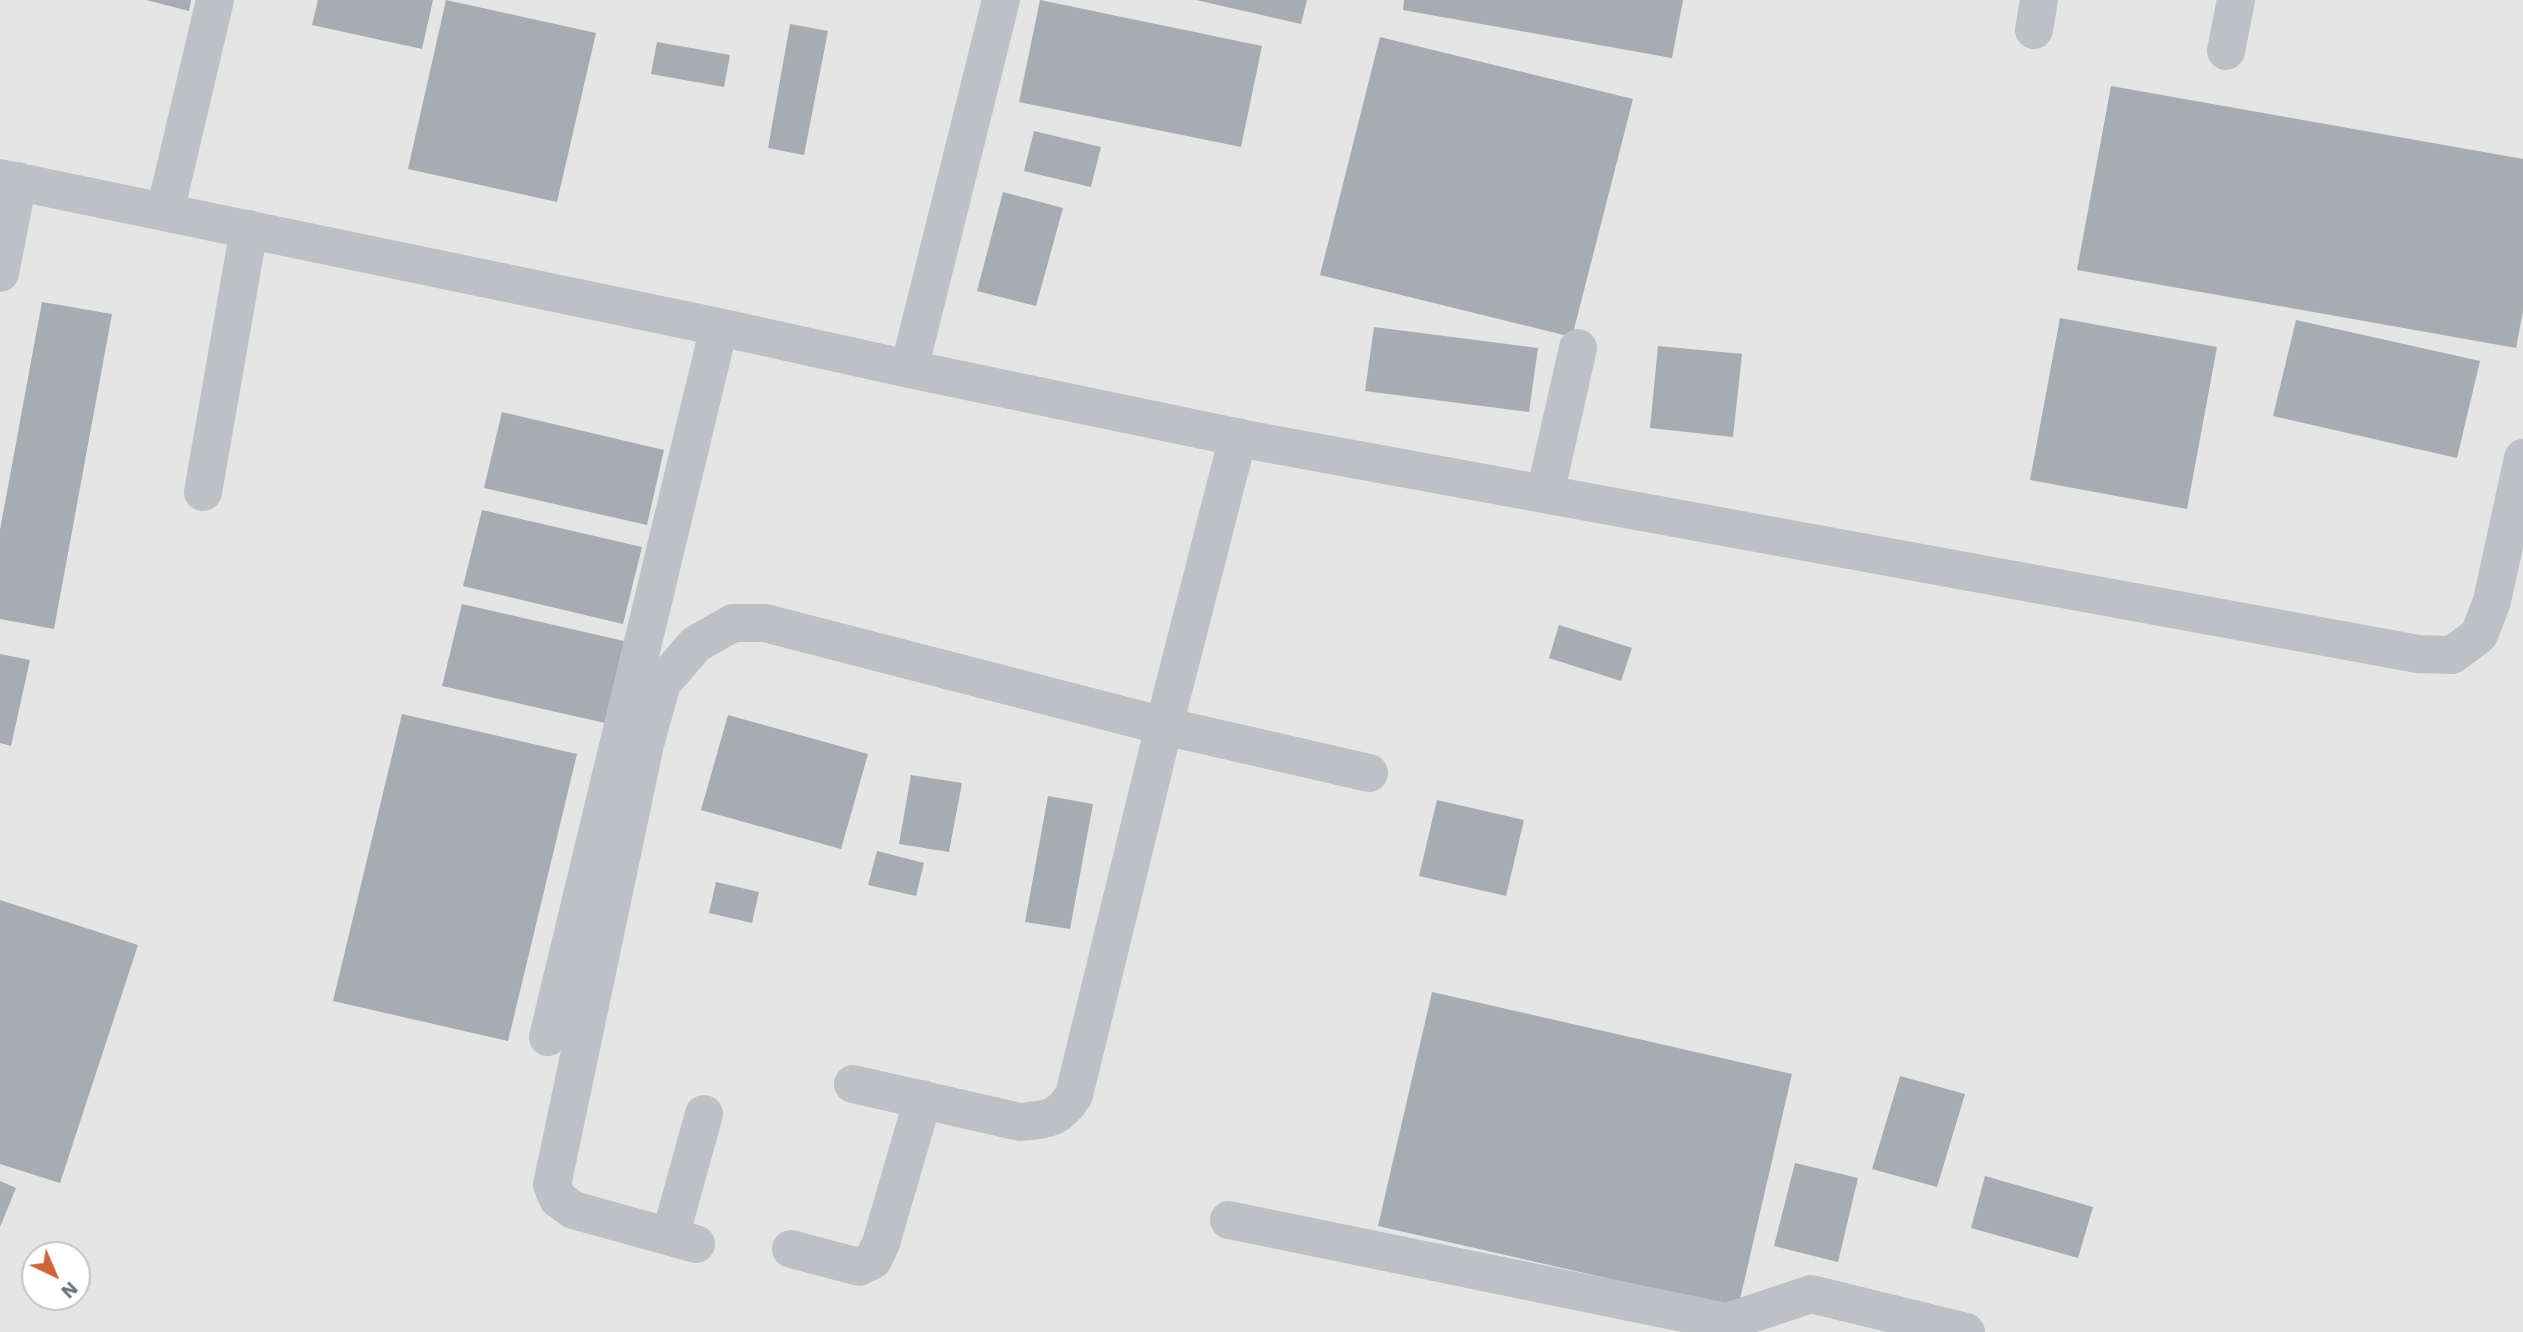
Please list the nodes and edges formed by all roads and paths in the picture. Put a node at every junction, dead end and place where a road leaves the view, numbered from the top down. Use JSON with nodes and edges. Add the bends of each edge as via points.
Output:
{"nodes":[{"id":1,"x":215,"y":0,"type":"edge"},
{"id":2,"x":1001,"y":0,"type":"edge"},
{"id":3,"x":2236,"y":0,"type":"edge"},
{"id":4,"x":2226,"y":51,"type":"dead end"},
{"id":5,"x":9,"y":179,"type":"edge"},
{"id":6,"x":165,"y":212,"type":"junction"},
{"id":7,"x":249,"y":229,"type":"junction"},
{"id":8,"x":0,"y":273,"type":"edge"},
{"id":9,"x":719,"y":327,"type":"junction"},
{"id":10,"x":1578,"y":348,"type":"dead end"},
{"id":11,"x":909,"y":369,"type":"junction"},
{"id":12,"x":1238,"y":437,"type":"junction"},
{"id":13,"x":2523,"y":458,"type":"edge"},
{"id":14,"x":203,"y":492,"type":"dead end"},
{"id":15,"x":1545,"y":494,"type":"junction"},
{"id":16,"x":1164,"y":726,"type":"junction"},
{"id":17,"x":1369,"y":773,"type":"dead end"},
{"id":18,"x":548,"y":1037,"type":"dead end"},
{"id":19,"x":853,"y":1084,"type":"dead end"},
{"id":20,"x":923,"y":1100,"type":"junction"},
{"id":21,"x":704,"y":1114,"type":"dead end"},
{"id":22,"x":1229,"y":1220,"type":"dead end"},
{"id":23,"x":791,"y":1249,"type":"dead end"},
{"id":24,"x":1966,"y":1332,"type":"edge"}],
"edges":[{"from":1,"to":6,"type":"street"},
{"from":2,"to":11,"type":"street"},
{"from":3,"to":4,"type":"street"},
{"from":5,"to":6,"type":"street"},
{"from":5,"to":8,"type":"street"},
{"from":6,"to":7,"type":"street"},
{"from":7,"to":9,"type":"street"},
{"from":7,"to":14,"type":"street"},
{"from":9,"to":11,"type":"street"},
{"from":9,"to":18,"type":"street"},
{"from":10,"to":15,"type":"street"},
{"from":11,"to":12,"type":"street"},
{"from":12,"to":15,"type":"street"},
{"from":12,"to":16,"type":"street"},
{"from":13,"to":15,"type":"street","via":[[2492,601],[2479,635],[2452,655],[2418,654]]},
{"from":16,"to":17,"type":"street"},
{"from":16,"to":20,"type":"street","via":[[1074,1095],[1063,1111],[1046,1119],[1020,1122]]},
{"from":16,"to":21,"type":"street","via":[[765,623],[733,623],[696,644],[662,683],[645,744],[552,1185],[558,1199],[573,1210],[683,1241]]},
{"from":19,"to":20,"type":"street"},
{"from":20,"to":23,"type":"street","via":[[873,1260],[859,1267]]},
{"from":22,"to":24,"type":"street","via":[[1727,1322],[1811,1294]]}]}
